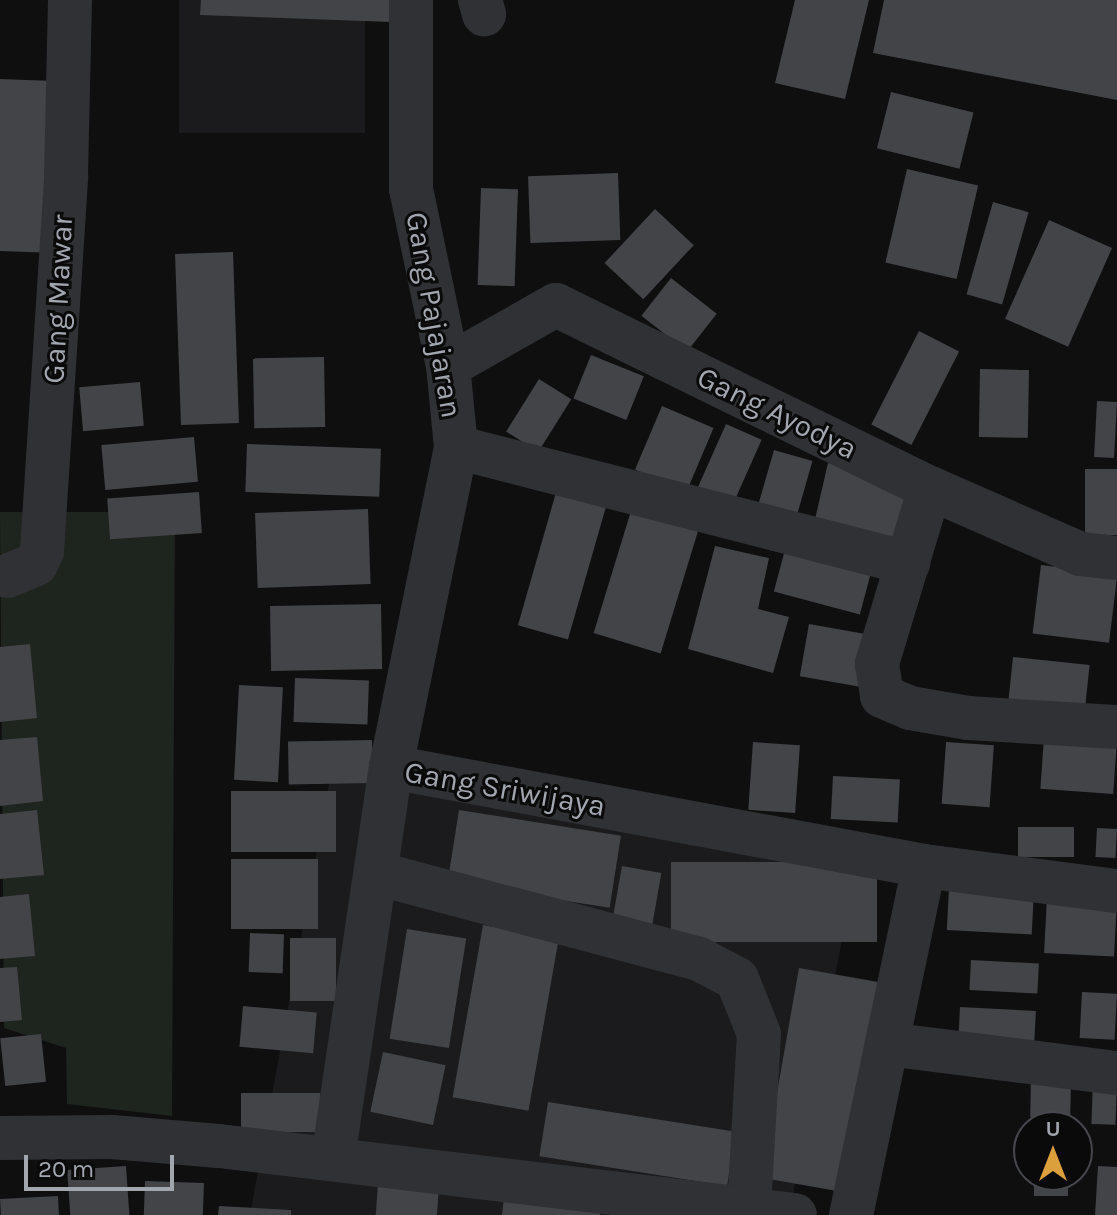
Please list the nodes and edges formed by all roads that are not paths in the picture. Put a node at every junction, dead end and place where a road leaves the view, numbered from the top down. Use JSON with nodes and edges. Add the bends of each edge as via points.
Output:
{"nodes":[{"id":1,"x":70,"y":0,"type":"edge"},
{"id":2,"x":411,"y":0,"type":"edge"},
{"id":3,"x":448,"y":366,"type":"junction"},
{"id":4,"x":456,"y":447,"type":"junction"},
{"id":5,"x":930,"y":488,"type":"junction"},
{"id":6,"x":1117,"y":558,"type":"edge"},
{"id":7,"x":908,"y":563,"type":"junction"},
{"id":8,"x":7,"y":576,"type":"dead end"},
{"id":9,"x":1117,"y":727,"type":"edge"},
{"id":10,"x":391,"y":767,"type":"junction"},
{"id":11,"x":924,"y":866,"type":"junction"},
{"id":12,"x":376,"y":873,"type":"junction"},
{"id":13,"x":1117,"y":891,"type":"edge"},
{"id":14,"x":887,"y":1044,"type":"junction"},
{"id":15,"x":1117,"y":1073,"type":"edge"},
{"id":16,"x":0,"y":1138,"type":"edge"},
{"id":17,"x":333,"y":1159,"type":"junction"},
{"id":18,"x":749,"y":1210,"type":"junction"},
{"id":19,"x":795,"y":1215,"type":"edge"},
{"id":20,"x":851,"y":1215,"type":"edge"}],
"edges":[{"from":1,"to":8,"type":"street","name":"Gang Mawar","via":[[66,176],[42,551],[36,564]]},
{"from":2,"to":3,"type":"street","name":"Gang Pajajaran","via":[[411,189]]},
{"from":3,"to":4,"type":"street","name":"Gang Pajajaran"},
{"from":3,"to":5,"type":"street","name":"Gang Ayodya","via":[[556,305]]},
{"from":4,"to":7,"type":"street"},
{"from":4,"to":10,"type":"street","name":"Gang Pajajaran"},
{"from":5,"to":6,"type":"street","name":"Gang Ayodya","via":[[1080,554]]},
{"from":5,"to":7,"type":"street"},
{"from":7,"to":9,"type":"street","via":[[877,664],[882,696],[910,708],[968,718]]},
{"from":10,"to":11,"type":"street","name":"Gang Sriwijaya"},
{"from":10,"to":12,"type":"street","name":"Gang Sriwijaya"},
{"from":11,"to":13,"type":"street","name":"Gang Sriwijaya"},
{"from":11,"to":14,"type":"street"},
{"from":12,"to":17,"type":"street","name":"Gang Sriwijaya"},
{"from":12,"to":18,"type":"street","via":[[699,959],[737,979],[759,1034]]},
{"from":14,"to":15,"type":"street"},
{"from":14,"to":20,"type":"street"},
{"from":16,"to":17,"type":"street","via":[[112,1137]]},
{"from":17,"to":18,"type":"street"},
{"from":18,"to":19,"type":"street"}]}
